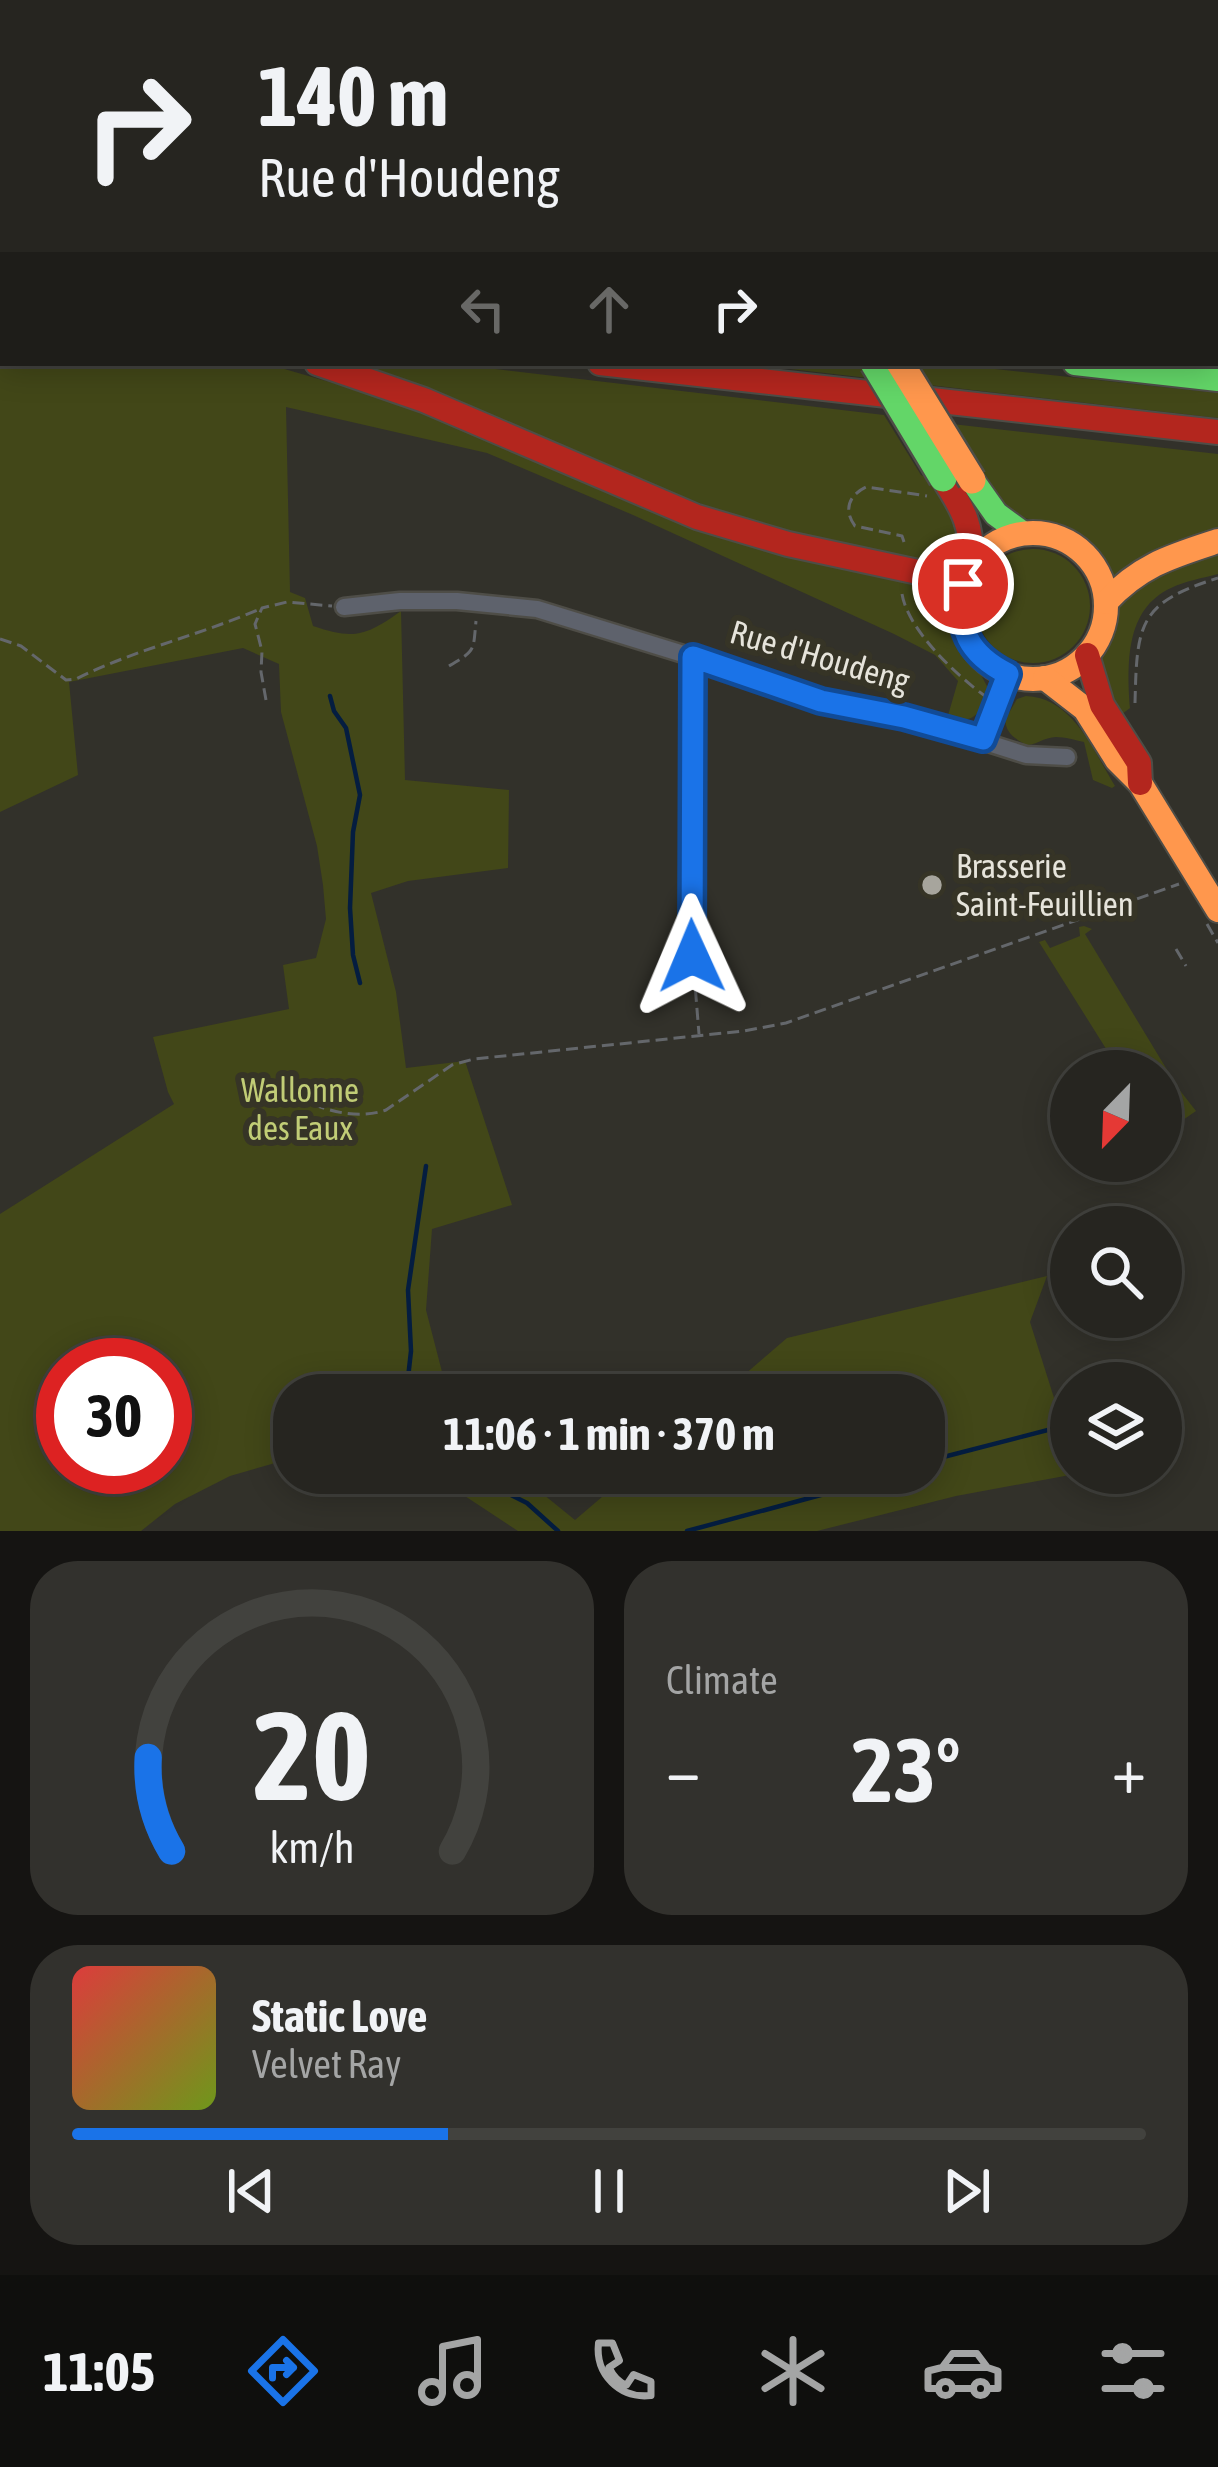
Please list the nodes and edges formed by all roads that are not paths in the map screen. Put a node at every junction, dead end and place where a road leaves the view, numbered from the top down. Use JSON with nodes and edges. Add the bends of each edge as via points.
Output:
{"nodes":[{"id":1,"x":326,"y":366,"type":"edge"},
{"id":2,"x":627,"y":366,"type":"edge"},
{"id":3,"x":876,"y":366,"type":"edge"},
{"id":4,"x":902,"y":366,"type":"edge"},
{"id":5,"x":1102,"y":366,"type":"edge"},
{"id":6,"x":1218,"y":379,"type":"edge"},
{"id":7,"x":1218,"y":432,"type":"edge"},
{"id":8,"x":1022,"y":533,"type":"junction"},
{"id":9,"x":1218,"y":541,"type":"edge"},
{"id":10,"x":971,"y":566,"type":"junction"},
{"id":11,"x":1106,"y":602,"type":"junction"},
{"id":12,"x":960,"y":605,"type":"junction"},
{"id":13,"x":344,"y":607,"type":"road end"},
{"id":14,"x":1087,"y":656,"type":"junction"},
{"id":15,"x":693,"y":657,"type":"junction"},
{"id":16,"x":1008,"y":674,"type":"junction"},
{"id":17,"x":1045,"y":678,"type":"junction"},
{"id":18,"x":983,"y":739,"type":"junction"},
{"id":19,"x":1067,"y":757,"type":"dead end"},
{"id":20,"x":1140,"y":783,"type":"junction"},
{"id":21,"x":1218,"y":910,"type":"edge"},
{"id":22,"x":692,"y":956,"type":"road end"}],
"edges":[{"from":1,"to":12,"type":"main road","via":[[697,517],[918,572],[940,581]]},
{"from":2,"to":7,"type":"main road"},
{"from":3,"to":10,"type":"main road","bridge":true,"via":[[938,486],[967,515]]},
{"from":4,"to":8,"type":"main road","bridge":true,"via":[[996,514]]},
{"from":5,"to":6,"type":"main road"},
{"from":8,"to":10,"type":"main road","via":[[995,543]]},
{"from":8,"to":11,"type":"main road","via":[[1056,536],[1086,555]]},
{"from":9,"to":11,"type":"main road","via":[[1145,566]]},
{"from":10,"to":12,"type":"main road"},
{"from":11,"to":14,"type":"main road"},
{"from":12,"to":16,"type":"main road","via":[[968,640]]},
{"from":13,"to":15,"type":"street","name":"Rue d'Houdeng","via":[[400,601],[537,609]]},
{"from":14,"to":17,"type":"main road"},
{"from":14,"to":20,"type":"main road","via":[[1102,705],[1139,763]]},
{"from":15,"to":18,"type":"street","name":"Rue d'Houdeng","via":[[821,701]]},
{"from":15,"to":22,"type":"street","name":"Rue d'Houdeng"},
{"from":16,"to":17,"type":"main road"},
{"from":16,"to":18,"type":"street"},
{"from":17,"to":20,"type":"main road","via":[[1076,700],[1123,771]]},
{"from":18,"to":19,"type":"street","name":"Rue d'Houdeng"},
{"from":20,"to":21,"type":"main road"}]}
